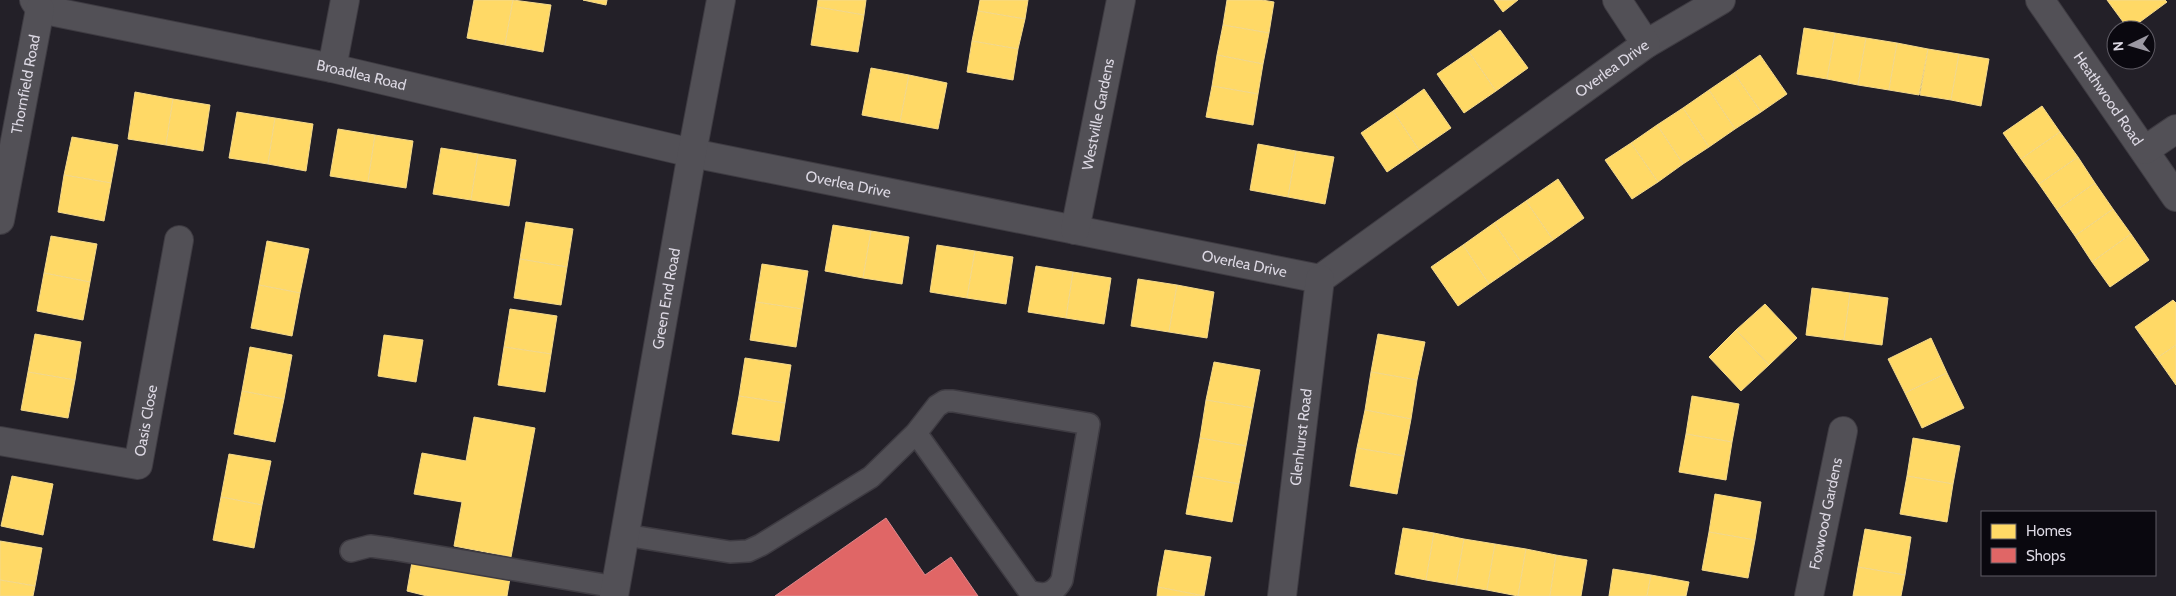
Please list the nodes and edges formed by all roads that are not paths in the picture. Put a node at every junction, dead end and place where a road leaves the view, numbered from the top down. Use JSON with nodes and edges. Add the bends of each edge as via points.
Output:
{"nodes":[{"id":1,"x":345,"y":0,"type":"edge"},
{"id":2,"x":721,"y":0,"type":"edge"},
{"id":3,"x":1121,"y":0,"type":"edge"},
{"id":4,"x":1617,"y":0,"type":"edge"},
{"id":5,"x":1721,"y":0,"type":"edge"},
{"id":6,"x":2040,"y":0,"type":"edge"},
{"id":7,"x":37,"y":4,"type":"edge"},
{"id":8,"x":1646,"y":44,"type":"junction"},
{"id":9,"x":332,"y":68,"type":"junction"},
{"id":10,"x":2176,"y":129,"type":"edge"},
{"id":11,"x":2145,"y":150,"type":"junction"},
{"id":12,"x":692,"y":154,"type":"junction"},
{"id":13,"x":2176,"y":197,"type":"edge"},
{"id":14,"x":0,"y":220,"type":"edge"},
{"id":15,"x":1075,"y":230,"type":"junction"},
{"id":16,"x":179,"y":240,"type":"dead end"},
{"id":17,"x":1320,"y":279,"type":"junction"},
{"id":18,"x":1843,"y":431,"type":"dead end"},
{"id":19,"x":916,"y":433,"type":"junction"},
{"id":20,"x":0,"y":442,"type":"edge"},
{"id":21,"x":625,"y":535,"type":"junction"},
{"id":22,"x":352,"y":551,"type":"dead end"},
{"id":23,"x":615,"y":591,"type":"edge"},
{"id":24,"x":1282,"y":596,"type":"edge"},
{"id":25,"x":1809,"y":596,"type":"edge"}],
"edges":[{"from":1,"to":9,"type":"street"},
{"from":2,"to":12,"type":"street","name":"Green End Road"},
{"from":3,"to":15,"type":"street","name":"Westville Gardens"},
{"from":4,"to":8,"type":"street"},
{"from":5,"to":8,"type":"street","name":"Overlea Drive"},
{"from":6,"to":11,"type":"street","name":"Heathwood Road"},
{"from":7,"to":9,"type":"street","name":"Broadlea Road"},
{"from":7,"to":14,"type":"street","name":"Thornfield Road"},
{"from":8,"to":17,"type":"street","name":"Overlea Drive"},
{"from":9,"to":12,"type":"street","name":"Broadlea Road"},
{"from":10,"to":11,"type":"street"},
{"from":11,"to":13,"type":"street","name":"Heathwood Road"},
{"from":12,"to":15,"type":"street","name":"Overlea Drive"},
{"from":12,"to":21,"type":"street","name":"Green End Road"},
{"from":15,"to":17,"type":"street","name":"Overlea Drive"},
{"from":16,"to":20,"type":"street","name":"Oasis Close","via":[[138,465]]},
{"from":17,"to":24,"type":"street","name":"Glenhurst Road"},
{"from":18,"to":25,"type":"street","name":"Foxwood Gardens"},
{"from":19,"to":19,"type":"lane","via":[[937,406],[945,401],[1089,424],[1058,588],[1048,596],[1036,596],[1028,591]]},
{"from":19,"to":21,"type":"lane","via":[[871,476],[748,551],[730,552]]},
{"from":21,"to":23,"type":"street","name":"Green End Road"},
{"from":22,"to":23,"type":"lane","via":[[370,546],[392,549]]}]}
